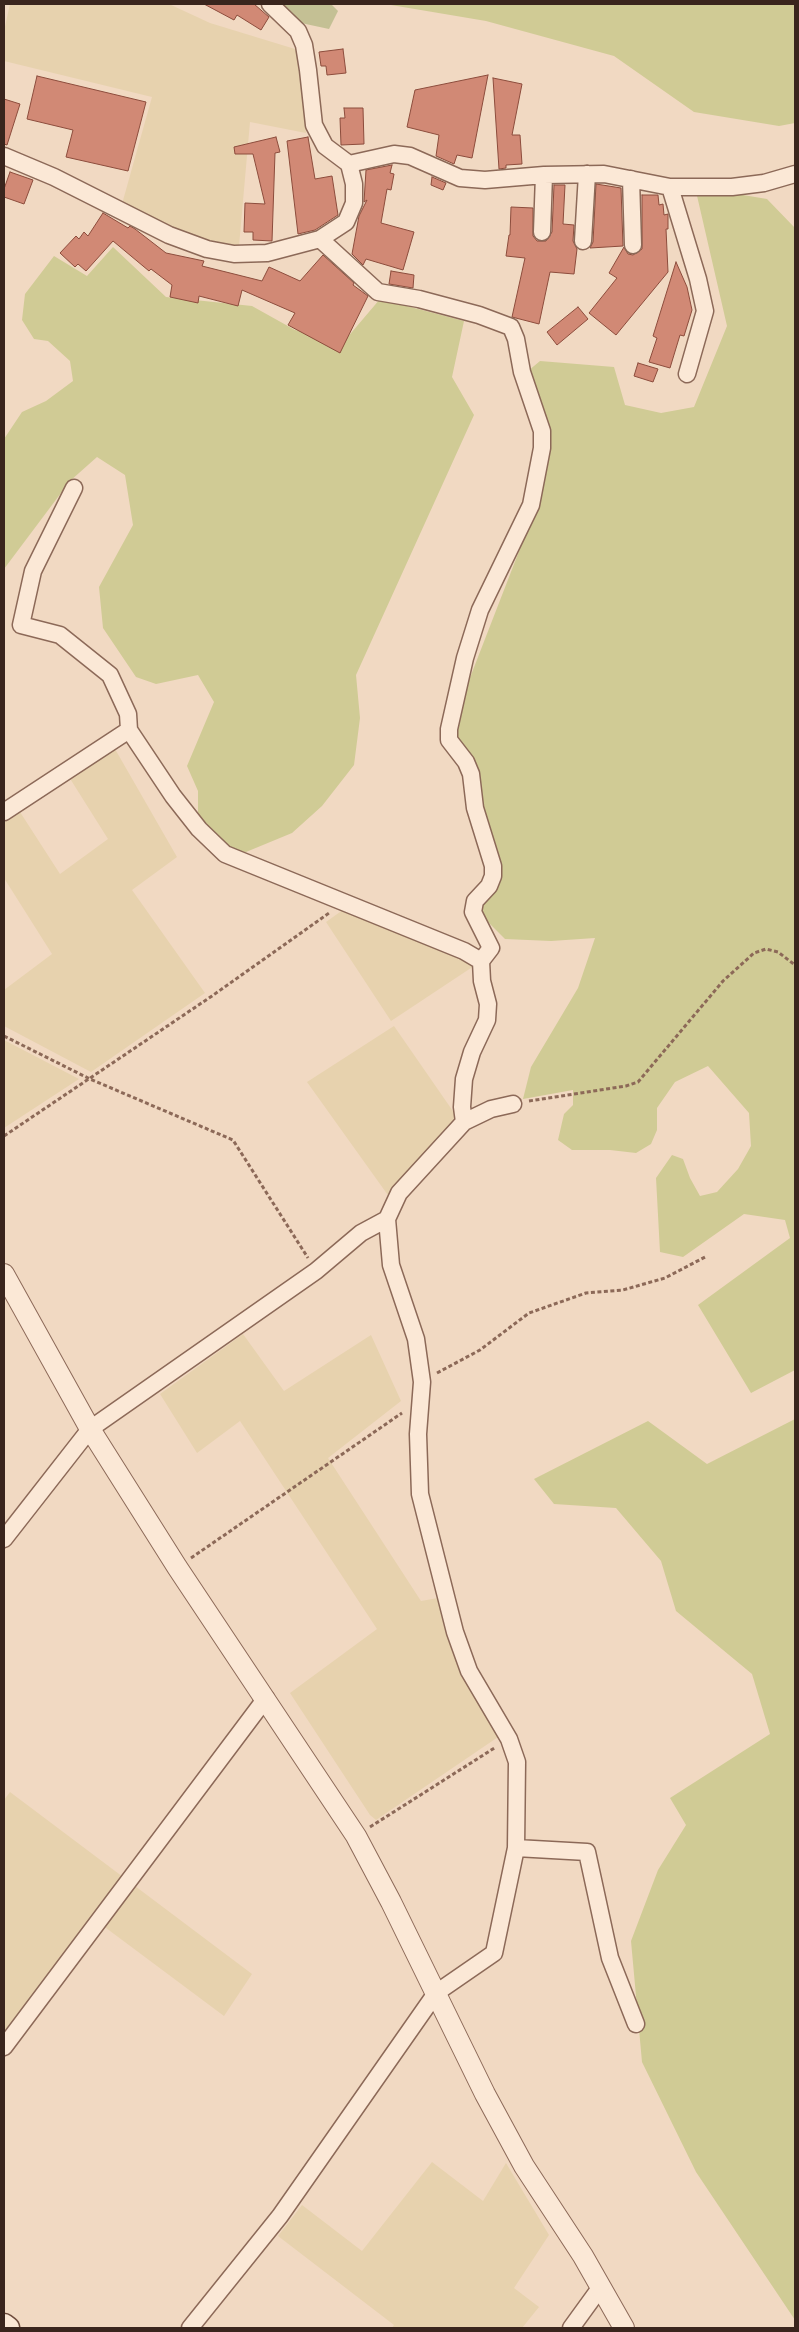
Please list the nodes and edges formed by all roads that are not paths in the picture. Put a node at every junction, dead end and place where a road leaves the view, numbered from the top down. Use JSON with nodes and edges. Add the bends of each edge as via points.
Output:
{"nodes":[{"id":1,"x":270,"y":4,"type":"edge"},
{"id":2,"x":4,"y":156,"type":"edge"},
{"id":3,"x":348,"y":164,"type":"junction"},
{"id":4,"x":587,"y":174,"type":"junction"},
{"id":5,"x":795,"y":174,"type":"edge"},
{"id":6,"x":544,"y":175,"type":"junction"},
{"id":7,"x":630,"y":179,"type":"junction"},
{"id":8,"x":670,"y":187,"type":"junction"},
{"id":9,"x":542,"y":232,"type":"dead end"},
{"id":10,"x":320,"y":239,"type":"junction"},
{"id":11,"x":583,"y":240,"type":"dead end"},
{"id":12,"x":634,"y":245,"type":"dead end"},
{"id":13,"x":687,"y":374,"type":"dead end"},
{"id":14,"x":74,"y":488,"type":"dead end"},
{"id":15,"x":129,"y":730,"type":"junction"},
{"id":16,"x":4,"y":812,"type":"edge"},
{"id":17,"x":481,"y":961,"type":"junction"},
{"id":18,"x":513,"y":1104,"type":"road end"},
{"id":19,"x":464,"y":1122,"type":"junction"},
{"id":20,"x":387,"y":1219,"type":"junction"},
{"id":21,"x":4,"y":1274,"type":"edge"},
{"id":22,"x":90,"y":1429,"type":"junction"},
{"id":23,"x":4,"y":1539,"type":"edge"},
{"id":24,"x":266,"y":1698,"type":"junction"},
{"id":25,"x":516,"y":1848,"type":"junction"},
{"id":26,"x":436,"y":1993,"type":"junction"},
{"id":27,"x":636,"y":2024,"type":"dead end"},
{"id":28,"x":4,"y":2047,"type":"edge"},
{"id":29,"x":600,"y":2288,"type":"junction"},
{"id":30,"x":4,"y":2325,"type":"edge"},
{"id":31,"x":8,"y":2328,"type":"edge"},
{"id":32,"x":190,"y":2328,"type":"edge"},
{"id":33,"x":571,"y":2328,"type":"edge"},
{"id":34,"x":624,"y":2328,"type":"edge"}],
"edges":[{"from":1,"to":3,"type":"street","via":[[298,31],[304,45],[314,125],[325,146]]},
{"from":2,"to":10,"type":"street","via":[[54,177],[169,235],[207,248],[234,254],[267,253]]},
{"from":3,"to":6,"type":"street","via":[[394,154],[410,156],[460,178],[485,180]]},
{"from":3,"to":10,"type":"street","via":[[354,184],[354,203],[346,222]]},
{"from":4,"to":6,"type":"street"},
{"from":4,"to":7,"type":"street"},
{"from":4,"to":11,"type":"street"},
{"from":5,"to":8,"type":"street","via":[[764,183],[732,187]]},
{"from":6,"to":9,"type":"street"},
{"from":7,"to":8,"type":"street"},
{"from":7,"to":12,"type":"street"},
{"from":8,"to":13,"type":"street","via":[[705,311]]},
{"from":10,"to":17,"type":"street","via":[[378,292],[419,299],[510,327],[542,431],[531,505],[480,610],[449,729],[449,740],[471,774],[475,808],[493,866],[494,876],[475,901],[473,912],[491,948]]},
{"from":14,"to":15,"type":"street","via":[[33,572],[21,625],[60,635],[110,675],[128,714]]},
{"from":15,"to":16,"type":"street"},
{"from":15,"to":17,"type":"street","via":[[173,796],[225,854]]},
{"from":17,"to":19,"type":"street","via":[[488,1004],[487,1020],[464,1079]]},
{"from":18,"to":19,"type":"street","via":[[491,1109]]},
{"from":19,"to":20,"type":"street","via":[[399,1193]]},
{"from":20,"to":22,"type":"street","via":[[360,1233],[316,1271]]},
{"from":20,"to":25,"type":"street","via":[[391,1266],[416,1339],[422,1382],[418,1434],[420,1494],[455,1632],[469,1671],[509,1739],[518,1762]]},
{"from":21,"to":22,"type":"street"},
{"from":22,"to":23,"type":"street"},
{"from":22,"to":24,"type":"street","via":[[176,1567]]},
{"from":24,"to":26,"type":"street","via":[[356,1836]]},
{"from":24,"to":28,"type":"street"},
{"from":25,"to":26,"type":"street","via":[[494,1953]]},
{"from":25,"to":27,"type":"street","via":[[587,1852],[610,1958]]},
{"from":26,"to":29,"type":"street","via":[[516,2150]]},
{"from":26,"to":32,"type":"street","via":[[280,2216]]},
{"from":29,"to":33,"type":"street"},
{"from":29,"to":34,"type":"street"},
{"from":30,"to":31,"type":"main road"}]}
